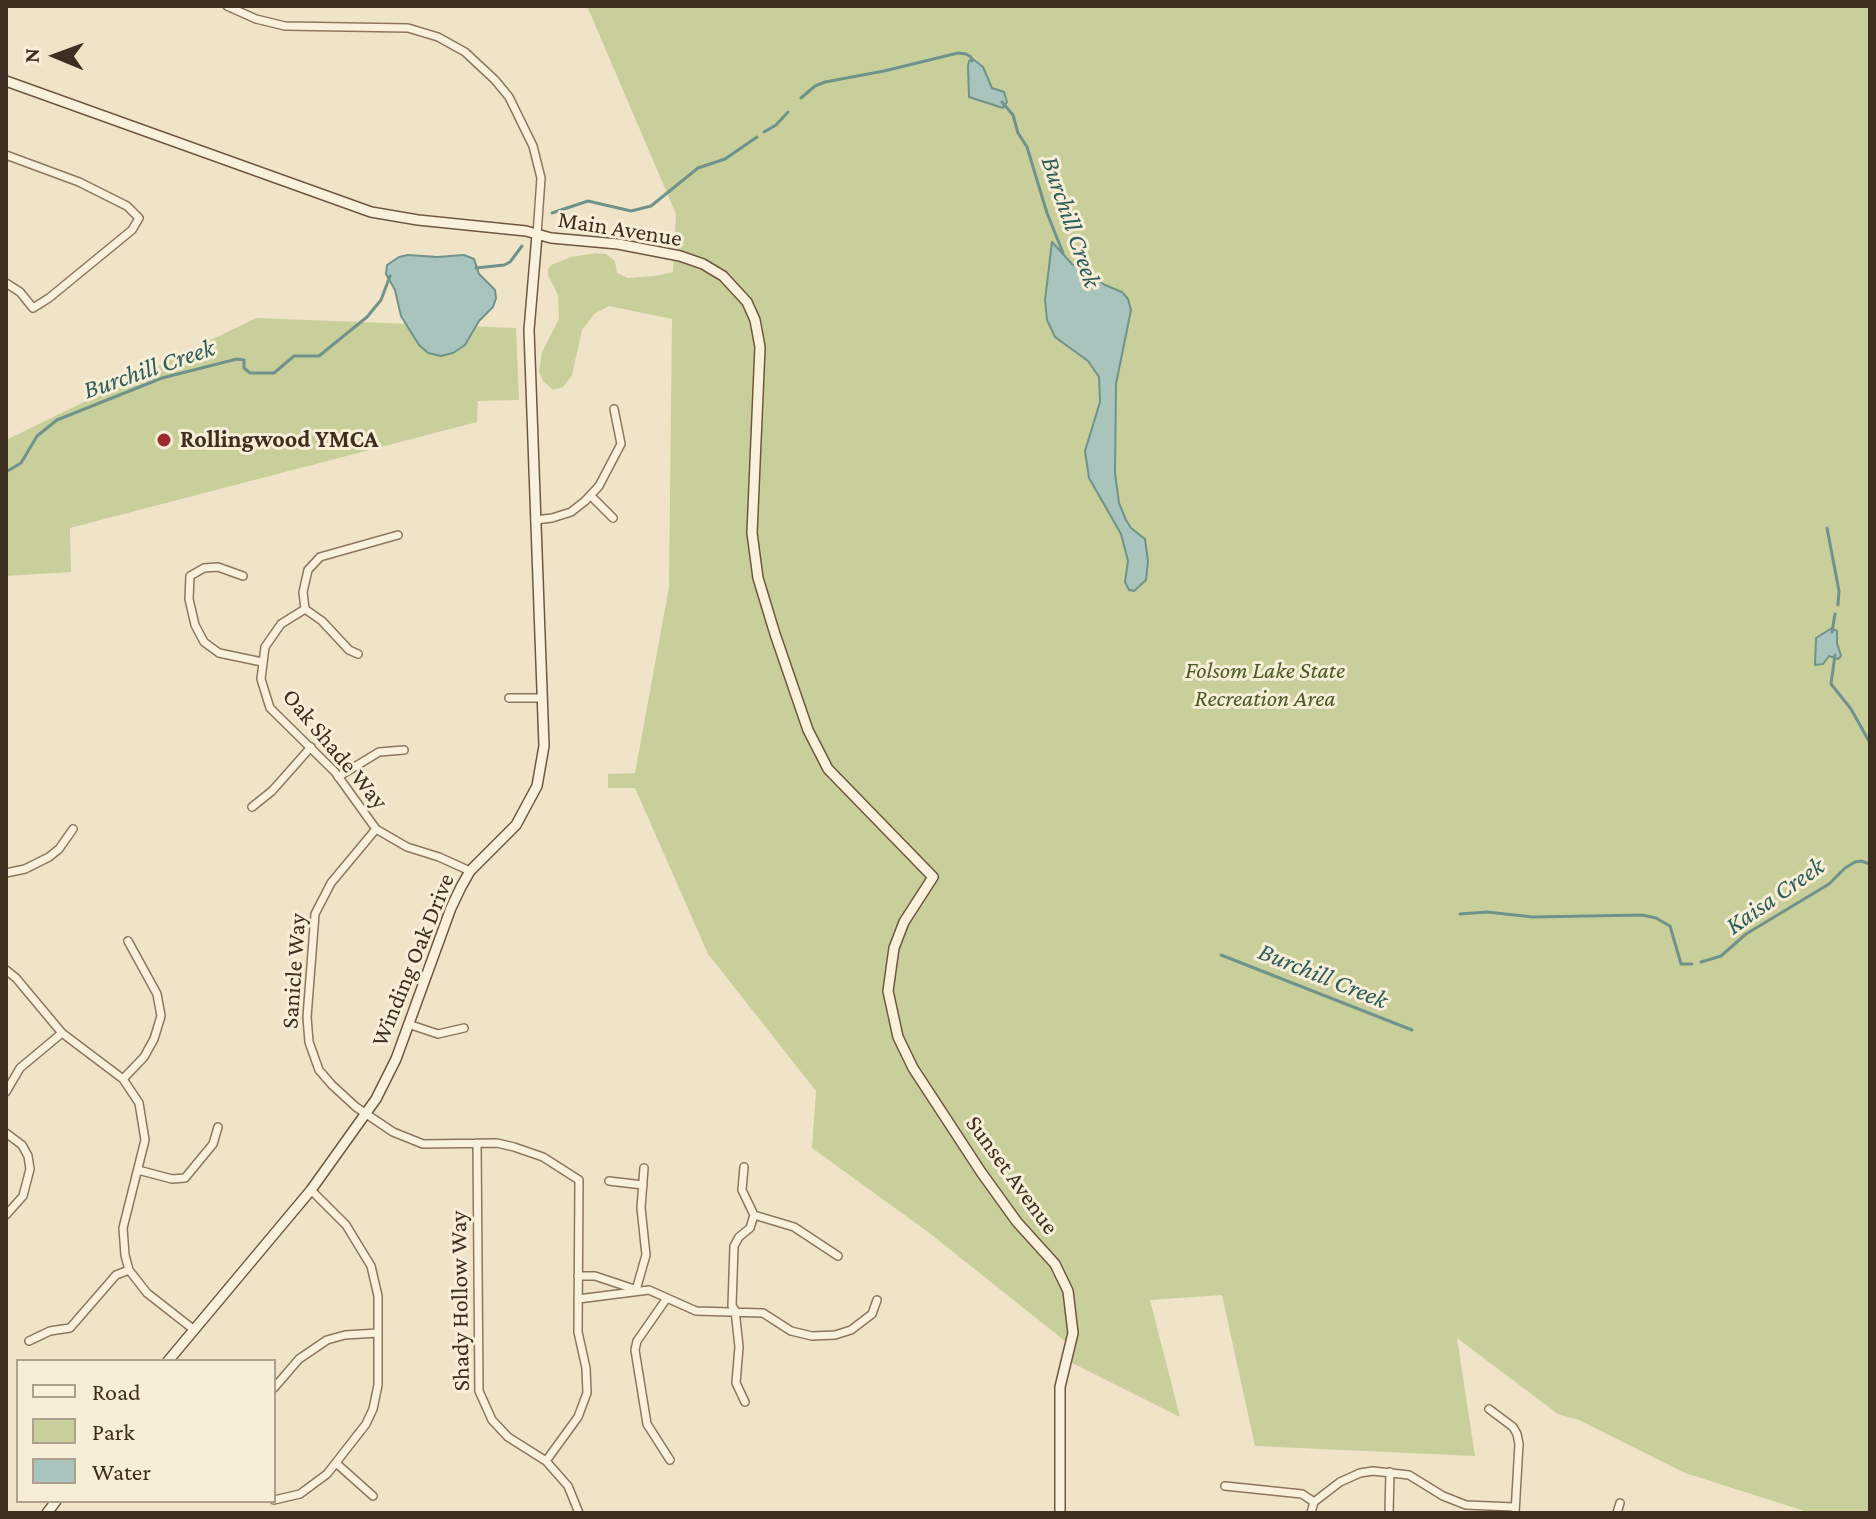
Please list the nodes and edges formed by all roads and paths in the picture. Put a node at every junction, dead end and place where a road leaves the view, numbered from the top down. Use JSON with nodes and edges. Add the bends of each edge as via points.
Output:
{"nodes":[{"id":1,"x":227,"y":6,"type":"edge"},
{"id":2,"x":239,"y":9,"type":"edge"},
{"id":3,"x":6,"y":81,"type":"edge"},
{"id":4,"x":6,"y":155,"type":"edge"},
{"id":5,"x":537,"y":235,"type":"junction"},
{"id":6,"x":6,"y":283,"type":"edge"},
{"id":7,"x":614,"y":409,"type":"dead end"},
{"id":8,"x":591,"y":496,"type":"junction"},
{"id":9,"x":613,"y":518,"type":"dead end"},
{"id":10,"x":535,"y":520,"type":"junction"},
{"id":11,"x":398,"y":535,"type":"dead end"},
{"id":12,"x":243,"y":576,"type":"dead end"},
{"id":13,"x":305,"y":609,"type":"junction"},
{"id":14,"x":358,"y":654,"type":"dead end"},
{"id":15,"x":262,"y":662,"type":"junction"},
{"id":16,"x":509,"y":698,"type":"dead end"},
{"id":17,"x":542,"y":698,"type":"junction"},
{"id":18,"x":311,"y":747,"type":"junction"},
{"id":19,"x":404,"y":750,"type":"dead end"},
{"id":20,"x":338,"y":777,"type":"junction"},
{"id":21,"x":252,"y":807,"type":"dead end"},
{"id":22,"x":73,"y":829,"type":"dead end"},
{"id":23,"x":376,"y":829,"type":"junction"},
{"id":24,"x":470,"y":871,"type":"junction"},
{"id":25,"x":6,"y":873,"type":"edge"},
{"id":26,"x":933,"y":877,"type":"joint"},
{"id":27,"x":128,"y":941,"type":"dead end"},
{"id":28,"x":6,"y":970,"type":"edge"},
{"id":29,"x":408,"y":1024,"type":"junction"},
{"id":30,"x":464,"y":1028,"type":"dead end"},
{"id":31,"x":62,"y":1033,"type":"junction"},
{"id":32,"x":123,"y":1079,"type":"junction"},
{"id":33,"x":6,"y":1092,"type":"edge"},
{"id":34,"x":365,"y":1114,"type":"junction"},
{"id":35,"x":218,"y":1127,"type":"dead end"},
{"id":36,"x":6,"y":1133,"type":"edge"},
{"id":37,"x":477,"y":1143,"type":"junction"},
{"id":38,"x":744,"y":1167,"type":"dead end"},
{"id":39,"x":644,"y":1168,"type":"dead end"},
{"id":40,"x":138,"y":1170,"type":"junction"},
{"id":41,"x":609,"y":1181,"type":"dead end"},
{"id":42,"x":643,"y":1185,"type":"junction"},
{"id":43,"x":311,"y":1190,"type":"junction"},
{"id":44,"x":6,"y":1215,"type":"edge"},
{"id":45,"x":754,"y":1215,"type":"junction"},
{"id":46,"x":838,"y":1256,"type":"dead end"},
{"id":47,"x":129,"y":1270,"type":"junction"},
{"id":48,"x":578,"y":1276,"type":"junction"},
{"id":49,"x":636,"y":1290,"type":"junction"},
{"id":50,"x":667,"y":1298,"type":"junction"},
{"id":51,"x":578,"y":1299,"type":"junction"},
{"id":52,"x":877,"y":1300,"type":"dead end"},
{"id":53,"x":735,"y":1310,"type":"junction"},
{"id":54,"x":193,"y":1329,"type":"junction"},
{"id":55,"x":378,"y":1333,"type":"junction"},
{"id":56,"x":29,"y":1341,"type":"dead end"},
{"id":57,"x":170,"y":1359,"type":"edge"},
{"id":58,"x":276,"y":1386,"type":"edge"},
{"id":59,"x":745,"y":1402,"type":"dead end"},
{"id":60,"x":1489,"y":1409,"type":"dead end"},
{"id":61,"x":670,"y":1460,"type":"dead end"},
{"id":62,"x":546,"y":1461,"type":"junction"},
{"id":63,"x":336,"y":1463,"type":"junction"},
{"id":64,"x":1390,"y":1472,"type":"junction"},
{"id":65,"x":1225,"y":1486,"type":"dead end"},
{"id":66,"x":373,"y":1496,"type":"dead end"},
{"id":67,"x":276,"y":1500,"type":"edge"},
{"id":68,"x":1314,"y":1502,"type":"junction"},
{"id":69,"x":1620,"y":1503,"type":"dead end"},
{"id":70,"x":1514,"y":1510,"type":"edge"},
{"id":71,"x":579,"y":1513,"type":"edge"},
{"id":72,"x":1060,"y":1513,"type":"edge"},
{"id":73,"x":1311,"y":1513,"type":"edge"},
{"id":74,"x":1389,"y":1513,"type":"edge"},
{"id":75,"x":1617,"y":1513,"type":"edge"}],
"edges":[{"from":1,"to":2,"type":"street"},
{"from":2,"to":5,"type":"street","via":[[285,26],[408,28],[465,52],[509,97],[533,146],[541,178]]},
{"from":3,"to":5,"type":"street","name":"Main Avenue","via":[[371,212]]},
{"from":4,"to":6,"type":"street","via":[[89,186],[139,218],[132,230],[33,308]]},
{"from":5,"to":10,"type":"street","name":"Winding Oak Drive","via":[[529,330]]},
{"from":5,"to":26,"type":"street","name":"Main Avenue","via":[[680,256],[723,276],[747,302],[760,347],[752,533],[758,578],[775,634],[808,730],[828,769]]},
{"from":7,"to":8,"type":"street","via":[[621,444]]},
{"from":8,"to":9,"type":"street"},
{"from":8,"to":10,"type":"street","via":[[565,514]]},
{"from":10,"to":17,"type":"street","name":"Winding Oak Drive"},
{"from":11,"to":13,"type":"street","via":[[320,557],[308,570]]},
{"from":12,"to":15,"type":"street","via":[[211,567],[197,571],[190,576],[189,599],[204,642],[219,653]]},
{"from":13,"to":14,"type":"street"},
{"from":13,"to":15,"type":"street","via":[[277,628]]},
{"from":15,"to":18,"type":"street","name":"Oak Shade Way","via":[[270,708]]},
{"from":16,"to":17,"type":"street"},
{"from":17,"to":24,"type":"street","name":"Winding Oak Drive","via":[[543,761],[533,797],[516,825]]},
{"from":18,"to":20,"type":"street","name":"Oak Shade Way"},
{"from":18,"to":21,"type":"street"},
{"from":19,"to":20,"type":"street","via":[[379,752]]},
{"from":20,"to":23,"type":"street","name":"Oak Shade Way"},
{"from":22,"to":25,"type":"street","via":[[49,857]]},
{"from":23,"to":24,"type":"street","name":"Oak Shade Way"},
{"from":23,"to":34,"type":"street","name":"Sanicle Way","via":[[331,883],[315,914],[307,1017],[319,1070]]},
{"from":24,"to":29,"type":"street","name":"Winding Oak Drive"},
{"from":26,"to":72,"type":"street","name":"Sunset Avenue","via":[[894,948],[891,1009],[913,1068],[1017,1222],[1055,1264],[1068,1291],[1073,1333],[1060,1387]]},
{"from":27,"to":32,"type":"street","via":[[157,994],[161,1016],[149,1048]]},
{"from":28,"to":31,"type":"street"},
{"from":29,"to":30,"type":"street","via":[[438,1034]]},
{"from":29,"to":34,"type":"street","name":"Winding Oak Drive","via":[[396,1059]]},
{"from":31,"to":32,"type":"street"},
{"from":31,"to":33,"type":"street","via":[[20,1068]]},
{"from":32,"to":40,"type":"street","via":[[144,1119]]},
{"from":34,"to":37,"type":"street","name":"Sanicle Way","via":[[423,1144]]},
{"from":34,"to":43,"type":"street","name":"Winding Oak Drive"},
{"from":35,"to":40,"type":"street","via":[[213,1144],[185,1178]]},
{"from":36,"to":44,"type":"street","via":[[22,1145],[30,1169],[23,1196]]},
{"from":37,"to":48,"type":"street","name":"Sanicle Way","via":[[527,1150],[579,1180]]},
{"from":37,"to":62,"type":"street","name":"Shady Hollow Way","via":[[479,1391],[499,1428]]},
{"from":38,"to":45,"type":"street","via":[[742,1190]]},
{"from":39,"to":42,"type":"street"},
{"from":40,"to":47,"type":"street","via":[[123,1228]]},
{"from":41,"to":42,"type":"street"},
{"from":42,"to":49,"type":"street","via":[[646,1255]]},
{"from":43,"to":54,"type":"street","name":"Winding Oak Drive"},
{"from":43,"to":55,"type":"street","via":[[346,1225],[371,1266]]},
{"from":45,"to":46,"type":"street","via":[[794,1227]]},
{"from":45,"to":53,"type":"street","via":[[734,1246]]},
{"from":47,"to":54,"type":"street","via":[[147,1293]]},
{"from":47,"to":56,"type":"street","via":[[116,1275],[70,1328]]},
{"from":48,"to":49,"type":"street"},
{"from":48,"to":51,"type":"street"},
{"from":49,"to":50,"type":"street"},
{"from":49,"to":51,"type":"street"},
{"from":50,"to":53,"type":"street","via":[[696,1311]]},
{"from":50,"to":61,"type":"street","via":[[635,1350],[647,1424]]},
{"from":51,"to":62,"type":"street","via":[[587,1393],[583,1409]]},
{"from":52,"to":53,"type":"street","via":[[872,1314],[851,1330],[827,1335],[803,1335],[763,1313]]},
{"from":53,"to":59,"type":"street","via":[[736,1383]]},
{"from":54,"to":57,"type":"street","name":"Winding Oak Drive"},
{"from":55,"to":58,"type":"street","via":[[327,1340],[299,1359]]},
{"from":55,"to":63,"type":"street","via":[[373,1409]]},
{"from":60,"to":70,"type":"street","via":[[1517,1434]]},
{"from":62,"to":71,"type":"street","name":"Shady Hollow Way","via":[[568,1486]]},
{"from":63,"to":66,"type":"street"},
{"from":63,"to":67,"type":"street","via":[[310,1489]]},
{"from":64,"to":68,"type":"street","via":[[1350,1477]]},
{"from":64,"to":70,"type":"street","via":[[1409,1475],[1466,1505]]},
{"from":64,"to":74,"type":"street"},
{"from":65,"to":68,"type":"street","via":[[1302,1494]]},
{"from":68,"to":73,"type":"street"},
{"from":69,"to":75,"type":"street"}]}
